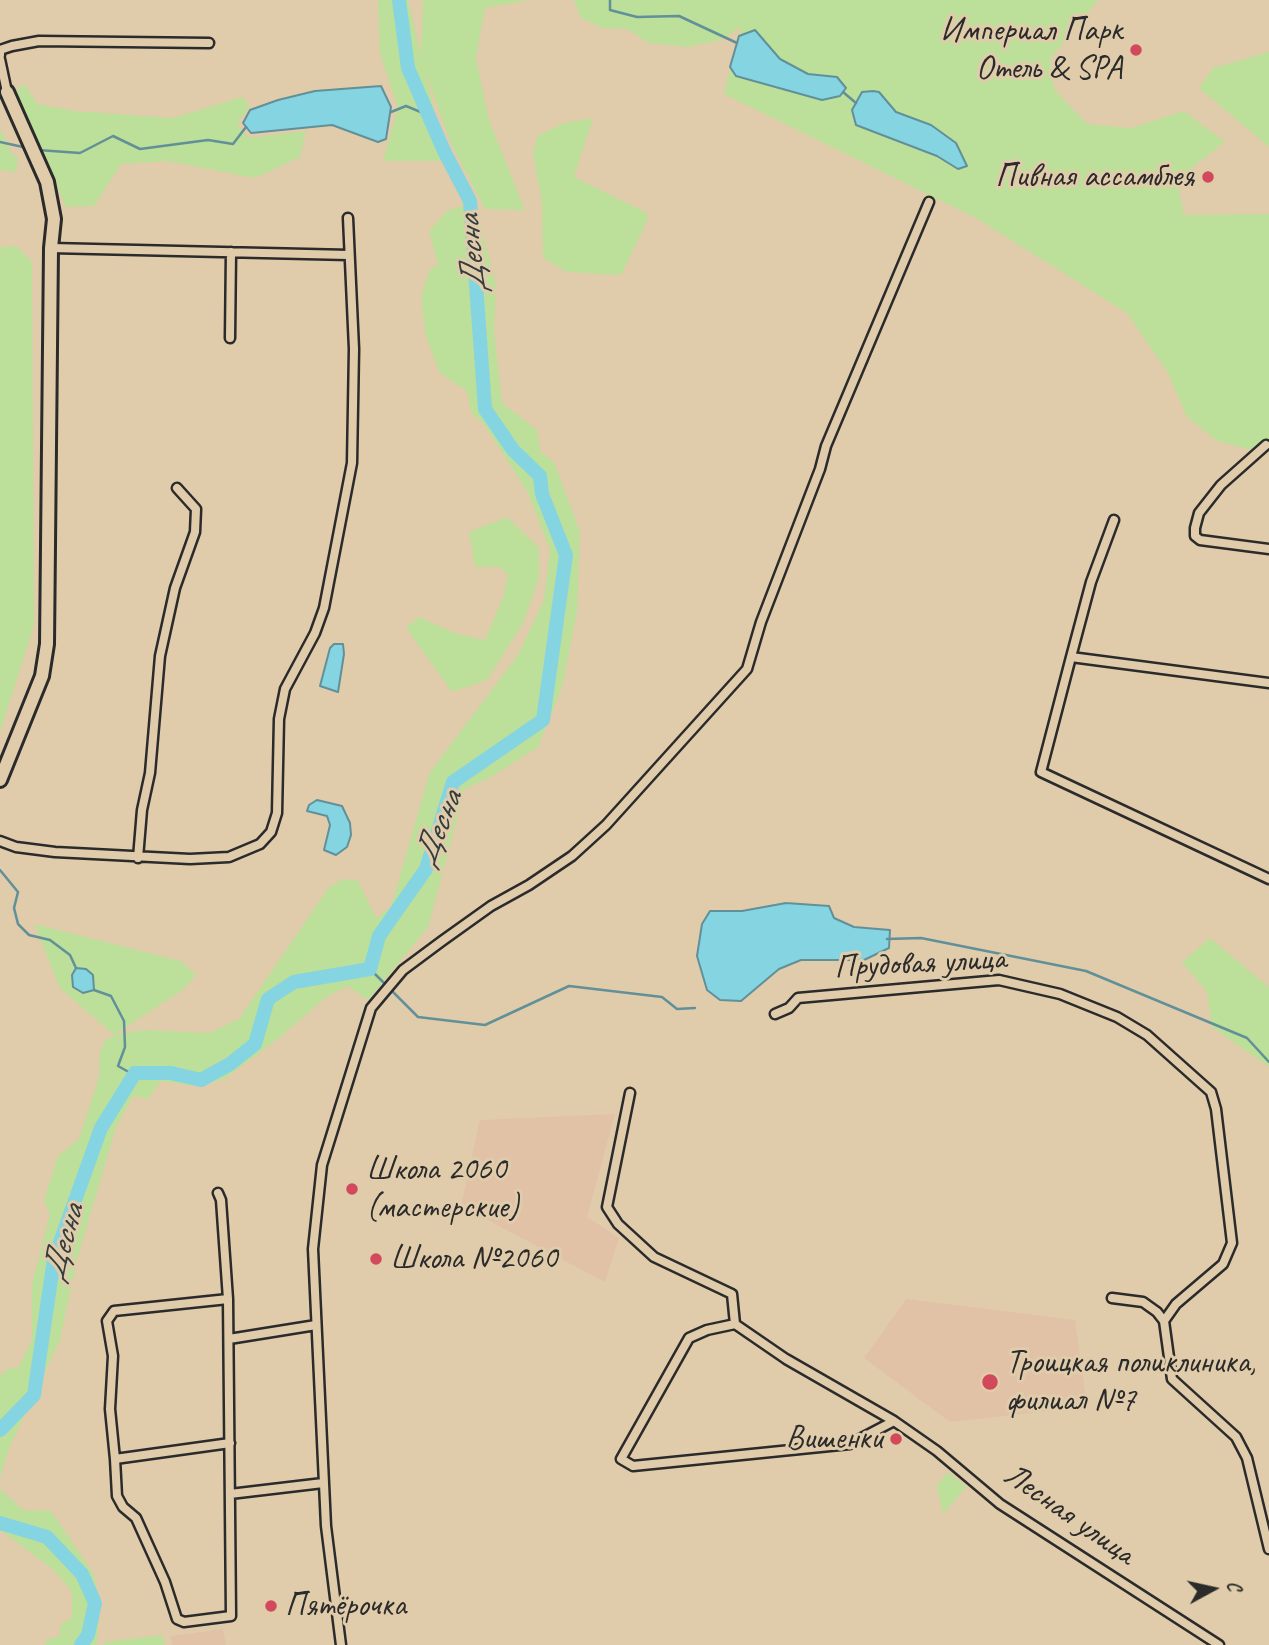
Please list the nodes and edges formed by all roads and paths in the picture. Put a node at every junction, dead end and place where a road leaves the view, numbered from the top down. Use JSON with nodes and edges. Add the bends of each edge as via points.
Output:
{"nodes":[{"id":1,"x":209,"y":43,"type":"dead end"},
{"id":2,"x":0,"y":57,"type":"edge"},
{"id":3,"x":3,"y":90,"type":"edge"},
{"id":4,"x":929,"y":202,"type":"dead end"},
{"id":5,"x":348,"y":218,"type":"dead end"},
{"id":6,"x":51,"y":248,"type":"junction"},
{"id":7,"x":232,"y":253,"type":"junction"},
{"id":8,"x":349,"y":255,"type":"junction"},
{"id":9,"x":230,"y":338,"type":"dead end"},
{"id":10,"x":1266,"y":445,"type":"dead end"},
{"id":11,"x":177,"y":488,"type":"dead end"},
{"id":12,"x":1114,"y":520,"type":"dead end"},
{"id":13,"x":1269,"y":549,"type":"edge"},
{"id":14,"x":1071,"y":657,"type":"junction"},
{"id":15,"x":1269,"y":683,"type":"edge"},
{"id":16,"x":0,"y":780,"type":"edge"},
{"id":17,"x":0,"y":841,"type":"edge"},
{"id":18,"x":138,"y":858,"type":"junction"},
{"id":19,"x":1269,"y":879,"type":"edge"},
{"id":20,"x":775,"y":1014,"type":"dead end"},
{"id":21,"x":631,"y":1093,"type":"dead end"},
{"id":22,"x":218,"y":1194,"type":"dead end"},
{"id":23,"x":1112,"y":1298,"type":"dead end"},
{"id":24,"x":228,"y":1299,"type":"junction"},
{"id":25,"x":1164,"y":1321,"type":"junction"},
{"id":26,"x":735,"y":1324,"type":"junction"},
{"id":27,"x":316,"y":1325,"type":"junction"},
{"id":28,"x":229,"y":1339,"type":"junction"},
{"id":29,"x":894,"y":1421,"type":"junction"},
{"id":30,"x":230,"y":1443,"type":"junction"},
{"id":31,"x":115,"y":1459,"type":"junction"},
{"id":32,"x":323,"y":1483,"type":"junction"},
{"id":33,"x":230,"y":1494,"type":"junction"},
{"id":34,"x":1269,"y":1549,"type":"edge"},
{"id":35,"x":341,"y":1645,"type":"edge"},
{"id":36,"x":1219,"y":1645,"type":"edge"}],
"edges":[{"from":1,"to":2,"type":"street","via":[[39,41],[0,50]]},
{"from":2,"to":3,"type":"street"},
{"from":3,"to":6,"type":"street","via":[[53,203]]},
{"from":4,"to":27,"type":"street","via":[[826,446],[747,669],[606,825],[572,856],[491,906],[403,970],[371,1008],[322,1165],[313,1249]]},
{"from":5,"to":8,"type":"street"},
{"from":6,"to":7,"type":"street"},
{"from":6,"to":16,"type":"street","via":[[47,644],[42,676]]},
{"from":7,"to":8,"type":"street"},
{"from":7,"to":9,"type":"street"},
{"from":8,"to":18,"type":"street","via":[[354,349],[352,463],[324,608],[285,689],[279,719],[277,813],[271,832],[260,844],[229,857]]},
{"from":10,"to":13,"type":"street","via":[[1222,485],[1199,513],[1195,528],[1200,540]]},
{"from":11,"to":18,"type":"street","via":[[196,509],[194,532],[175,588],[160,656]]},
{"from":12,"to":14,"type":"street"},
{"from":14,"to":15,"type":"street"},
{"from":14,"to":19,"type":"street","via":[[1041,772]]},
{"from":17,"to":18,"type":"street","via":[[16,847]]},
{"from":20,"to":25,"type":"street","name":"Прудовая улица","via":[[798,998],[999,980],[1060,994],[1147,1035],[1210,1093],[1216,1109],[1232,1243],[1223,1264],[1176,1304]]},
{"from":21,"to":26,"type":"street","via":[[607,1207],[618,1224],[654,1257],[732,1294]]},
{"from":22,"to":24,"type":"street"},
{"from":23,"to":25,"type":"street","via":[[1143,1302]]},
{"from":24,"to":28,"type":"street"},
{"from":24,"to":31,"type":"street","via":[[109,1314],[113,1356],[110,1427]]},
{"from":25,"to":34,"type":"street","via":[[1172,1379],[1236,1437],[1247,1458]]},
{"from":26,"to":29,"type":"street","name":"Лесная улица"},
{"from":26,"to":29,"type":"street","via":[[689,1338],[621,1459],[633,1466],[850,1444]]},
{"from":27,"to":28,"type":"street"},
{"from":27,"to":32,"type":"street"},
{"from":28,"to":30,"type":"street"},
{"from":29,"to":36,"type":"street","name":"Лесная улица","via":[[1000,1504]]},
{"from":30,"to":31,"type":"street"},
{"from":30,"to":33,"type":"street"},
{"from":31,"to":33,"type":"street","via":[[117,1496],[136,1518],[165,1581],[170,1606],[184,1622],[231,1616]]},
{"from":32,"to":33,"type":"street"},
{"from":32,"to":35,"type":"street"}]}
